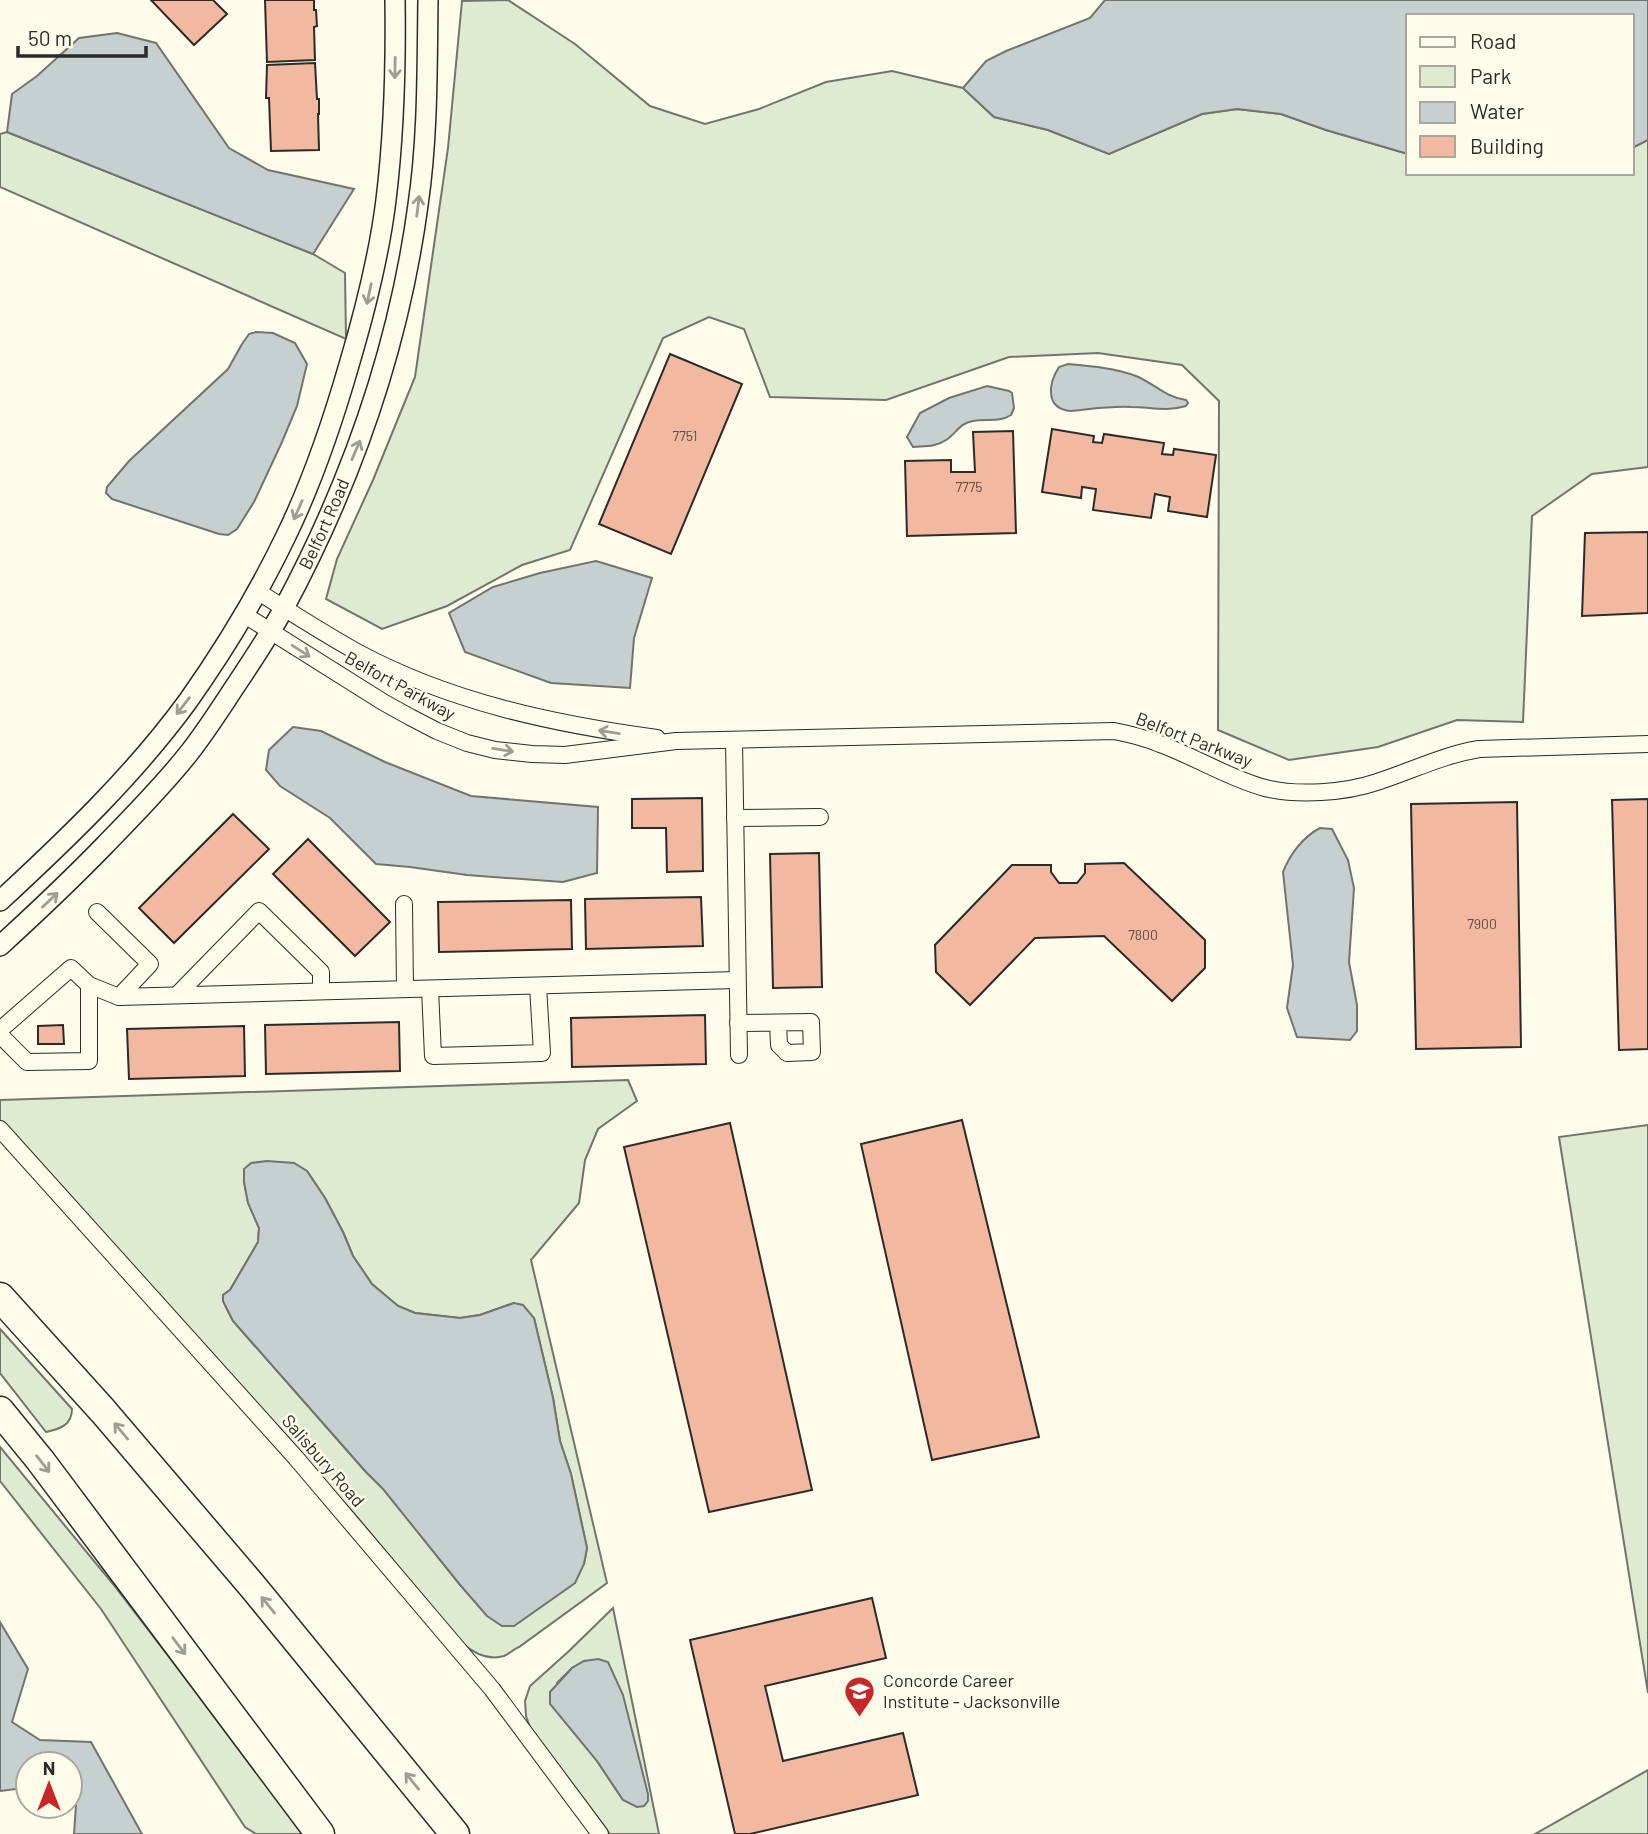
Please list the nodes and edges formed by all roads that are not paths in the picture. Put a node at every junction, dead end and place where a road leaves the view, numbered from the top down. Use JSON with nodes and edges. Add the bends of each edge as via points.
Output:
{"nodes":[{"id":1,"x":395,"y":0,"type":"edge"},
{"id":2,"x":428,"y":0,"type":"edge"},
{"id":3,"x":257,"y":592,"type":"junction"},
{"id":4,"x":284,"y":608,"type":"junction"},
{"id":5,"x":243,"y":614,"type":"junction"},
{"id":6,"x":271,"y":632,"type":"junction"},
{"id":7,"x":734,"y":740,"type":"junction"},
{"id":8,"x":676,"y":741,"type":"junction"},
{"id":9,"x":1648,"y":744,"type":"edge"},
{"id":10,"x":820,"y":817,"type":"dead end"},
{"id":11,"x":735,"y":818,"type":"junction"},
{"id":12,"x":0,"y":901,"type":"edge"},
{"id":13,"x":404,"y":904,"type":"dead end"},
{"id":14,"x":97,"y":912,"type":"dead end"},
{"id":15,"x":0,"y":946,"type":"edge"},
{"id":16,"x":737,"y":980,"type":"junction"},
{"id":17,"x":89,"y":985,"type":"junction"},
{"id":18,"x":538,"y":986,"type":"junction"},
{"id":19,"x":405,"y":989,"type":"junction"},
{"id":20,"x":430,"y":989,"type":"junction"},
{"id":21,"x":321,"y":991,"type":"junction"},
{"id":22,"x":177,"y":995,"type":"junction"},
{"id":23,"x":118,"y":997,"type":"junction"},
{"id":24,"x":738,"y":1023,"type":"junction"},
{"id":25,"x":778,"y":1023,"type":"dead end"},
{"id":26,"x":0,"y":1032,"type":"edge"},
{"id":27,"x":739,"y":1055,"type":"dead end"},
{"id":28,"x":0,"y":1129,"type":"edge"},
{"id":29,"x":0,"y":1297,"type":"edge"},
{"id":30,"x":0,"y":1411,"type":"edge"},
{"id":31,"x":320,"y":1834,"type":"edge"},
{"id":32,"x":455,"y":1834,"type":"edge"},
{"id":33,"x":600,"y":1834,"type":"edge"}],
"edges":[{"from":1,"to":3,"type":"street","name":"Belfort Road","one_way":true,"via":[[394,110],[386,199],[367,303],[335,415],[309,484]]},
{"from":4,"to":2,"type":"street","name":"Belfort Road","one_way":true,"via":[[366,425],[399,312],[419,203],[427,111]]},
{"from":3,"to":4,"type":"street","name":"Belfort Parkway"},
{"from":3,"to":5,"type":"street","name":"Belfort Road"},
{"from":4,"to":6,"type":"street","name":"Belfort Road"},
{"from":8,"to":4,"type":"street","name":"Belfort Parkway","one_way":true,"via":[[573,726],[480,703],[358,652]]},
{"from":5,"to":6,"type":"street","name":"Belfort Parkway"},
{"from":5,"to":12,"type":"street","name":"Belfort Road","one_way":true,"via":[[186,703],[123,780]]},
{"from":6,"to":8,"type":"street","name":"Belfort Parkway","one_way":true,"via":[[383,702],[467,743],[495,750],[565,755]]},
{"from":15,"to":6,"type":"street","name":"Belfort Road","one_way":true,"via":[[155,793],[209,726]]},
{"from":7,"to":8,"type":"street","name":"Belfort Parkway"},
{"from":7,"to":9,"type":"street","name":"Belfort Parkway","via":[[1114,731],[1162,744],[1267,788],[1323,792],[1374,783],[1433,760],[1479,749]]},
{"from":7,"to":11,"type":"street"},
{"from":10,"to":11,"type":"street"},
{"from":11,"to":16,"type":"street"},
{"from":13,"to":19,"type":"street"},
{"from":14,"to":23,"type":"street","via":[[149,964]]},
{"from":16,"to":18,"type":"street"},
{"from":16,"to":24,"type":"street"},
{"from":17,"to":23,"type":"street"},
{"from":17,"to":26,"type":"street","via":[[71,968]]},
{"from":17,"to":26,"type":"street","via":[[89,1061],[27,1062]]},
{"from":18,"to":20,"type":"street"},
{"from":18,"to":20,"type":"street","via":[[542,1053],[433,1056]]},
{"from":19,"to":20,"type":"street"},
{"from":19,"to":21,"type":"street"},
{"from":21,"to":22,"type":"street"},
{"from":21,"to":22,"type":"street","via":[[321,972],[259,911]]},
{"from":22,"to":23,"type":"street"},
{"from":24,"to":25,"type":"street"},
{"from":24,"to":27,"type":"street"},
{"from":28,"to":33,"type":"street","name":"Salisbury Road","via":[[296,1458],[492,1689]]},
{"from":32,"to":29,"type":"highway","one_way":true,"via":[[254,1588]]},
{"from":30,"to":31,"type":"highway","one_way":true}]}
